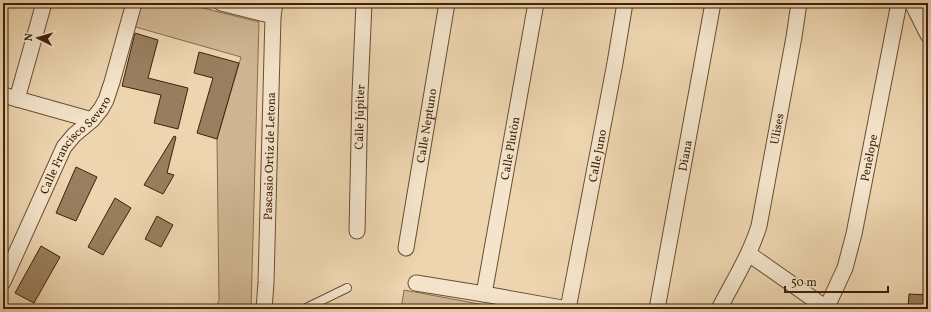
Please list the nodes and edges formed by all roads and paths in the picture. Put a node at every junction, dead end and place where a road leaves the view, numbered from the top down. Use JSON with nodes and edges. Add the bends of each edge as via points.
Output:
{"nodes":[{"id":1,"x":44,"y":3,"type":"edge"},
{"id":2,"x":134,"y":3,"type":"edge"},
{"id":3,"x":221,"y":3,"type":"edge"},
{"id":4,"x":364,"y":3,"type":"edge"},
{"id":5,"x":448,"y":3,"type":"edge"},
{"id":6,"x":536,"y":3,"type":"edge"},
{"id":7,"x":625,"y":3,"type":"edge"},
{"id":8,"x":713,"y":3,"type":"edge"},
{"id":9,"x":799,"y":3,"type":"edge"},
{"id":10,"x":899,"y":3,"type":"edge"},
{"id":11,"x":912,"y":3,"type":"edge"},
{"id":12,"x":274,"y":10,"type":"edge"},
{"id":13,"x":928,"y":35,"type":"edge"},
{"id":14,"x":10,"y":97,"type":"edge"},
{"id":15,"x":92,"y":120,"type":"junction"},
{"id":16,"x":357,"y":231,"type":"dead end"},
{"id":17,"x":406,"y":248,"type":"dead end"},
{"id":18,"x":749,"y":254,"type":"junction"},
{"id":19,"x":3,"y":282,"type":"edge"},
{"id":20,"x":416,"y":283,"type":"dead end"},
{"id":21,"x":347,"y":288,"type":"dead end"},
{"id":22,"x":484,"y":294,"type":"junction"},
{"id":23,"x":264,"y":309,"type":"edge"},
{"id":24,"x":304,"y":309,"type":"edge"},
{"id":25,"x":568,"y":309,"type":"edge"},
{"id":26,"x":657,"y":309,"type":"edge"},
{"id":27,"x":718,"y":309,"type":"edge"},
{"id":28,"x":826,"y":309,"type":"edge"}],
"edges":[{"from":1,"to":14,"type":"street"},
{"from":2,"to":15,"type":"street","name":"Calle Francisco Severo","via":[[106,100]]},
{"from":3,"to":12,"type":"street"},
{"from":4,"to":16,"type":"street","name":"Calle Júpiter"},
{"from":5,"to":17,"type":"street","name":"Calle Neptuno"},
{"from":6,"to":22,"type":"street","name":"Calle Plutòn"},
{"from":7,"to":25,"type":"street","name":"Calle Juno"},
{"from":8,"to":26,"type":"street","name":"Diana"},
{"from":9,"to":18,"type":"street","name":"Ulises","via":[[759,226]]},
{"from":10,"to":28,"type":"street","name":"Penèlope","via":[[854,234],[845,268]]},
{"from":11,"to":13,"type":"street"},
{"from":12,"to":23,"type":"street","name":"Pascasio Ortiz de Letona"},
{"from":14,"to":15,"type":"street"},
{"from":15,"to":19,"type":"street","name":"Calle Francisco Severo","via":[[64,147]]},
{"from":18,"to":27,"type":"street","name":"Ulises"},
{"from":18,"to":28,"type":"street"},
{"from":20,"to":22,"type":"street"},
{"from":21,"to":24,"type":"lane"},
{"from":22,"to":25,"type":"street"}]}
